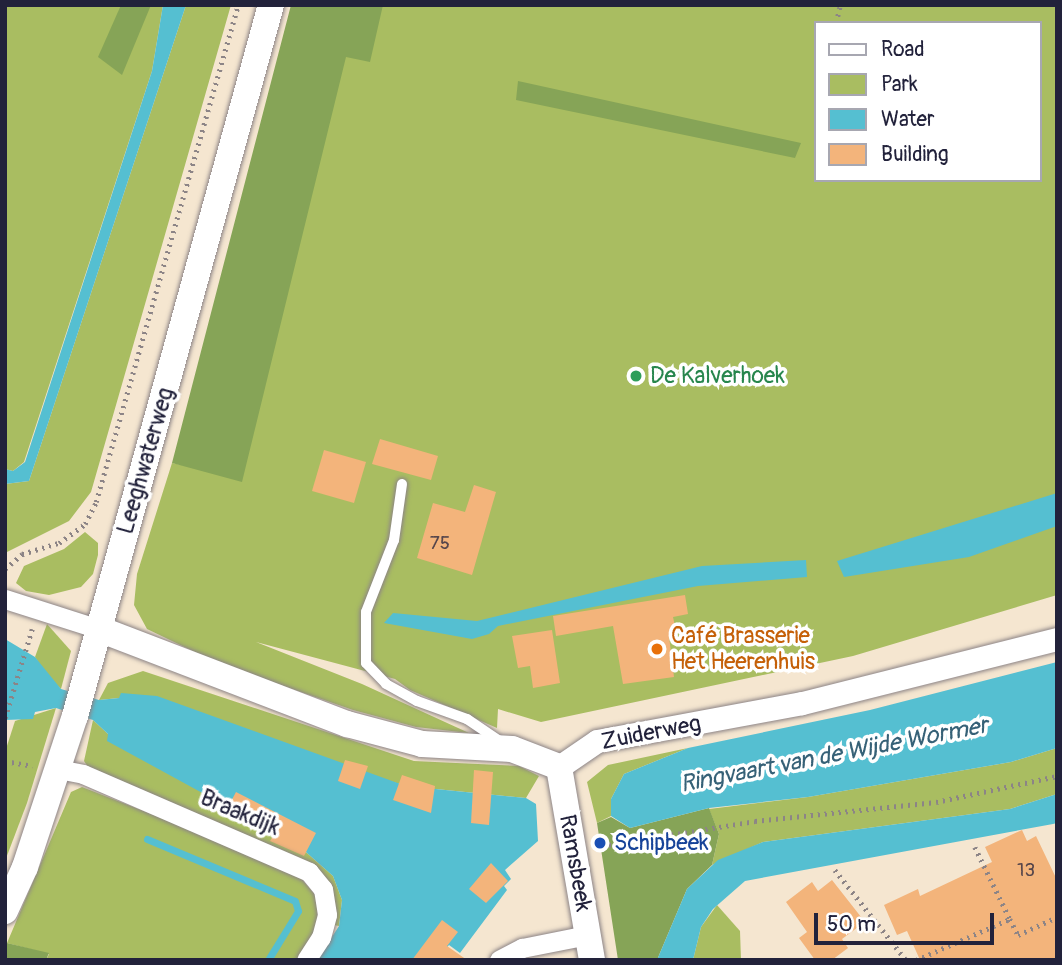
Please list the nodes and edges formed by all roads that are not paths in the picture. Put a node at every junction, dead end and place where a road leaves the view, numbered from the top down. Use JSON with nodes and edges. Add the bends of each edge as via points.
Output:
{"nodes":[{"id":1,"x":271,"y":5,"type":"edge"},
{"id":2,"x":402,"y":484,"type":"dead end"},
{"id":3,"x":5,"y":599,"type":"edge"},
{"id":4,"x":99,"y":629,"type":"junction"},
{"id":5,"x":1057,"y":639,"type":"edge"},
{"id":6,"x":512,"y":749,"type":"junction"},
{"id":7,"x":559,"y":767,"type":"junction"},
{"id":8,"x":58,"y":769,"type":"junction"},
{"id":9,"x":5,"y":911,"type":"edge"},
{"id":10,"x":590,"y":947,"type":"edge"},
{"id":11,"x":306,"y":960,"type":"edge"},
{"id":12,"x":499,"y":960,"type":"edge"}],
"edges":[{"from":1,"to":4,"type":"main road","name":"Leeghwaterweg"},
{"from":2,"to":6,"type":"lane","via":[[394,540],[366,612],[366,663],[386,684],[416,701],[467,719]]},
{"from":3,"to":4,"type":"street"},
{"from":4,"to":6,"type":"main road","via":[[347,724],[422,744]]},
{"from":4,"to":8,"type":"main road","name":"Leeghwaterweg"},
{"from":5,"to":7,"type":"street","name":"Zuiderweg","via":[[802,703],[597,740]]},
{"from":6,"to":7,"type":"main road"},
{"from":7,"to":10,"type":"main road","name":"Ramsbeek"},
{"from":8,"to":9,"type":"main road","name":"Leeghwaterweg"},
{"from":8,"to":11,"type":"street","name":"Braakdijk","via":[[96,779],[309,872],[323,889],[327,915],[321,937]]},
{"from":10,"to":12,"type":"street","via":[[522,948]]}]}
